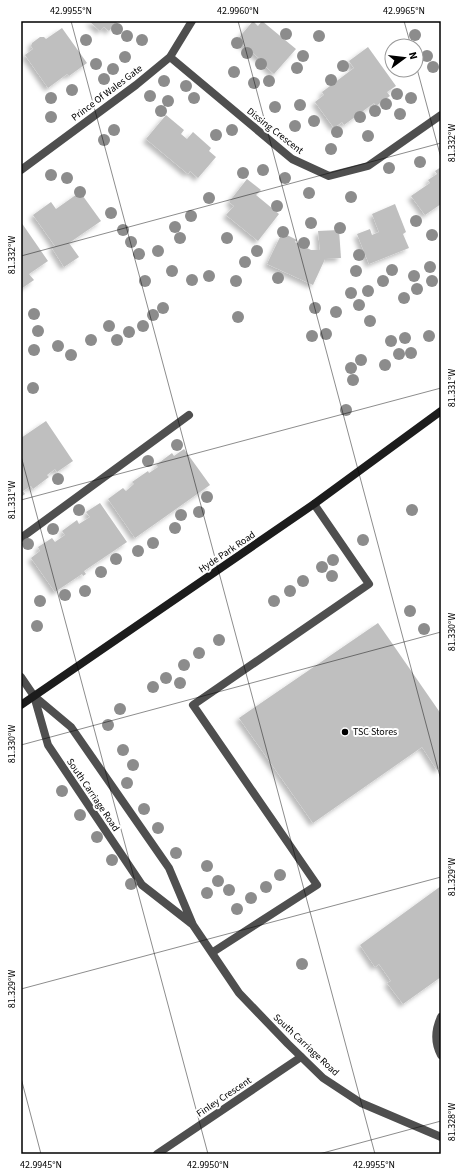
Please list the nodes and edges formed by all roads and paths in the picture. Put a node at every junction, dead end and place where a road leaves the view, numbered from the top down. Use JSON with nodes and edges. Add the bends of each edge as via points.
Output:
{"nodes":[{"id":1,"x":192,"y":21,"type":"edge"},
{"id":2,"x":170,"y":57,"type":"junction"},
{"id":3,"x":441,"y":115,"type":"edge"},
{"id":4,"x":21,"y":170,"type":"edge"},
{"id":5,"x":441,"y":411,"type":"edge"},
{"id":6,"x":189,"y":415,"type":"dead end"},
{"id":7,"x":314,"y":504,"type":"junction"},
{"id":8,"x":21,"y":538,"type":"edge"},
{"id":9,"x":21,"y":677,"type":"edge"},
{"id":10,"x":34,"y":696,"type":"junction"},
{"id":11,"x":21,"y":705,"type":"edge"},
{"id":12,"x":193,"y":925,"type":"junction"},
{"id":13,"x":213,"y":952,"type":"junction"},
{"id":14,"x":441,"y":1017,"type":"edge"},
{"id":15,"x":302,"y":1056,"type":"junction"},
{"id":16,"x":441,"y":1056,"type":"edge"},
{"id":17,"x":441,"y":1137,"type":"edge"},
{"id":18,"x":157,"y":1154,"type":"edge"}],
"edges":[{"from":1,"to":2,"type":"street","name":"Prince Of Wales Gate"},
{"from":2,"to":3,"type":"street","name":"Dissing Crescent","via":[[292,159],[329,176],[368,166]]},
{"from":2,"to":4,"type":"street","name":"Prince Of Wales Gate"},
{"from":5,"to":7,"type":"main road","name":"Hyde Park Road"},
{"from":6,"to":8,"type":"street"},
{"from":7,"to":10,"type":"main road","name":"Hyde Park Road"},
{"from":7,"to":13,"type":"street","via":[[369,584],[192,705],[318,885]]},
{"from":9,"to":10,"type":"street","name":"South Carriage Road"},
{"from":10,"to":11,"type":"main road","name":"Hyde Park Road"},
{"from":10,"to":12,"type":"street","name":"South Carriage Road","via":[[71,727],[164,861]]},
{"from":10,"to":12,"type":"street","name":"South Carriage Road","via":[[48,745],[142,885]]},
{"from":12,"to":13,"type":"street","name":"South Carriage Road"},
{"from":13,"to":15,"type":"street","name":"South Carriage Road","via":[[239,993]]},
{"from":14,"to":16,"type":"street","via":[[435,1037]]},
{"from":15,"to":17,"type":"street","name":"South Carriage Road","via":[[323,1078],[361,1103]]},
{"from":15,"to":18,"type":"street","name":"Finley Crescent"}]}
